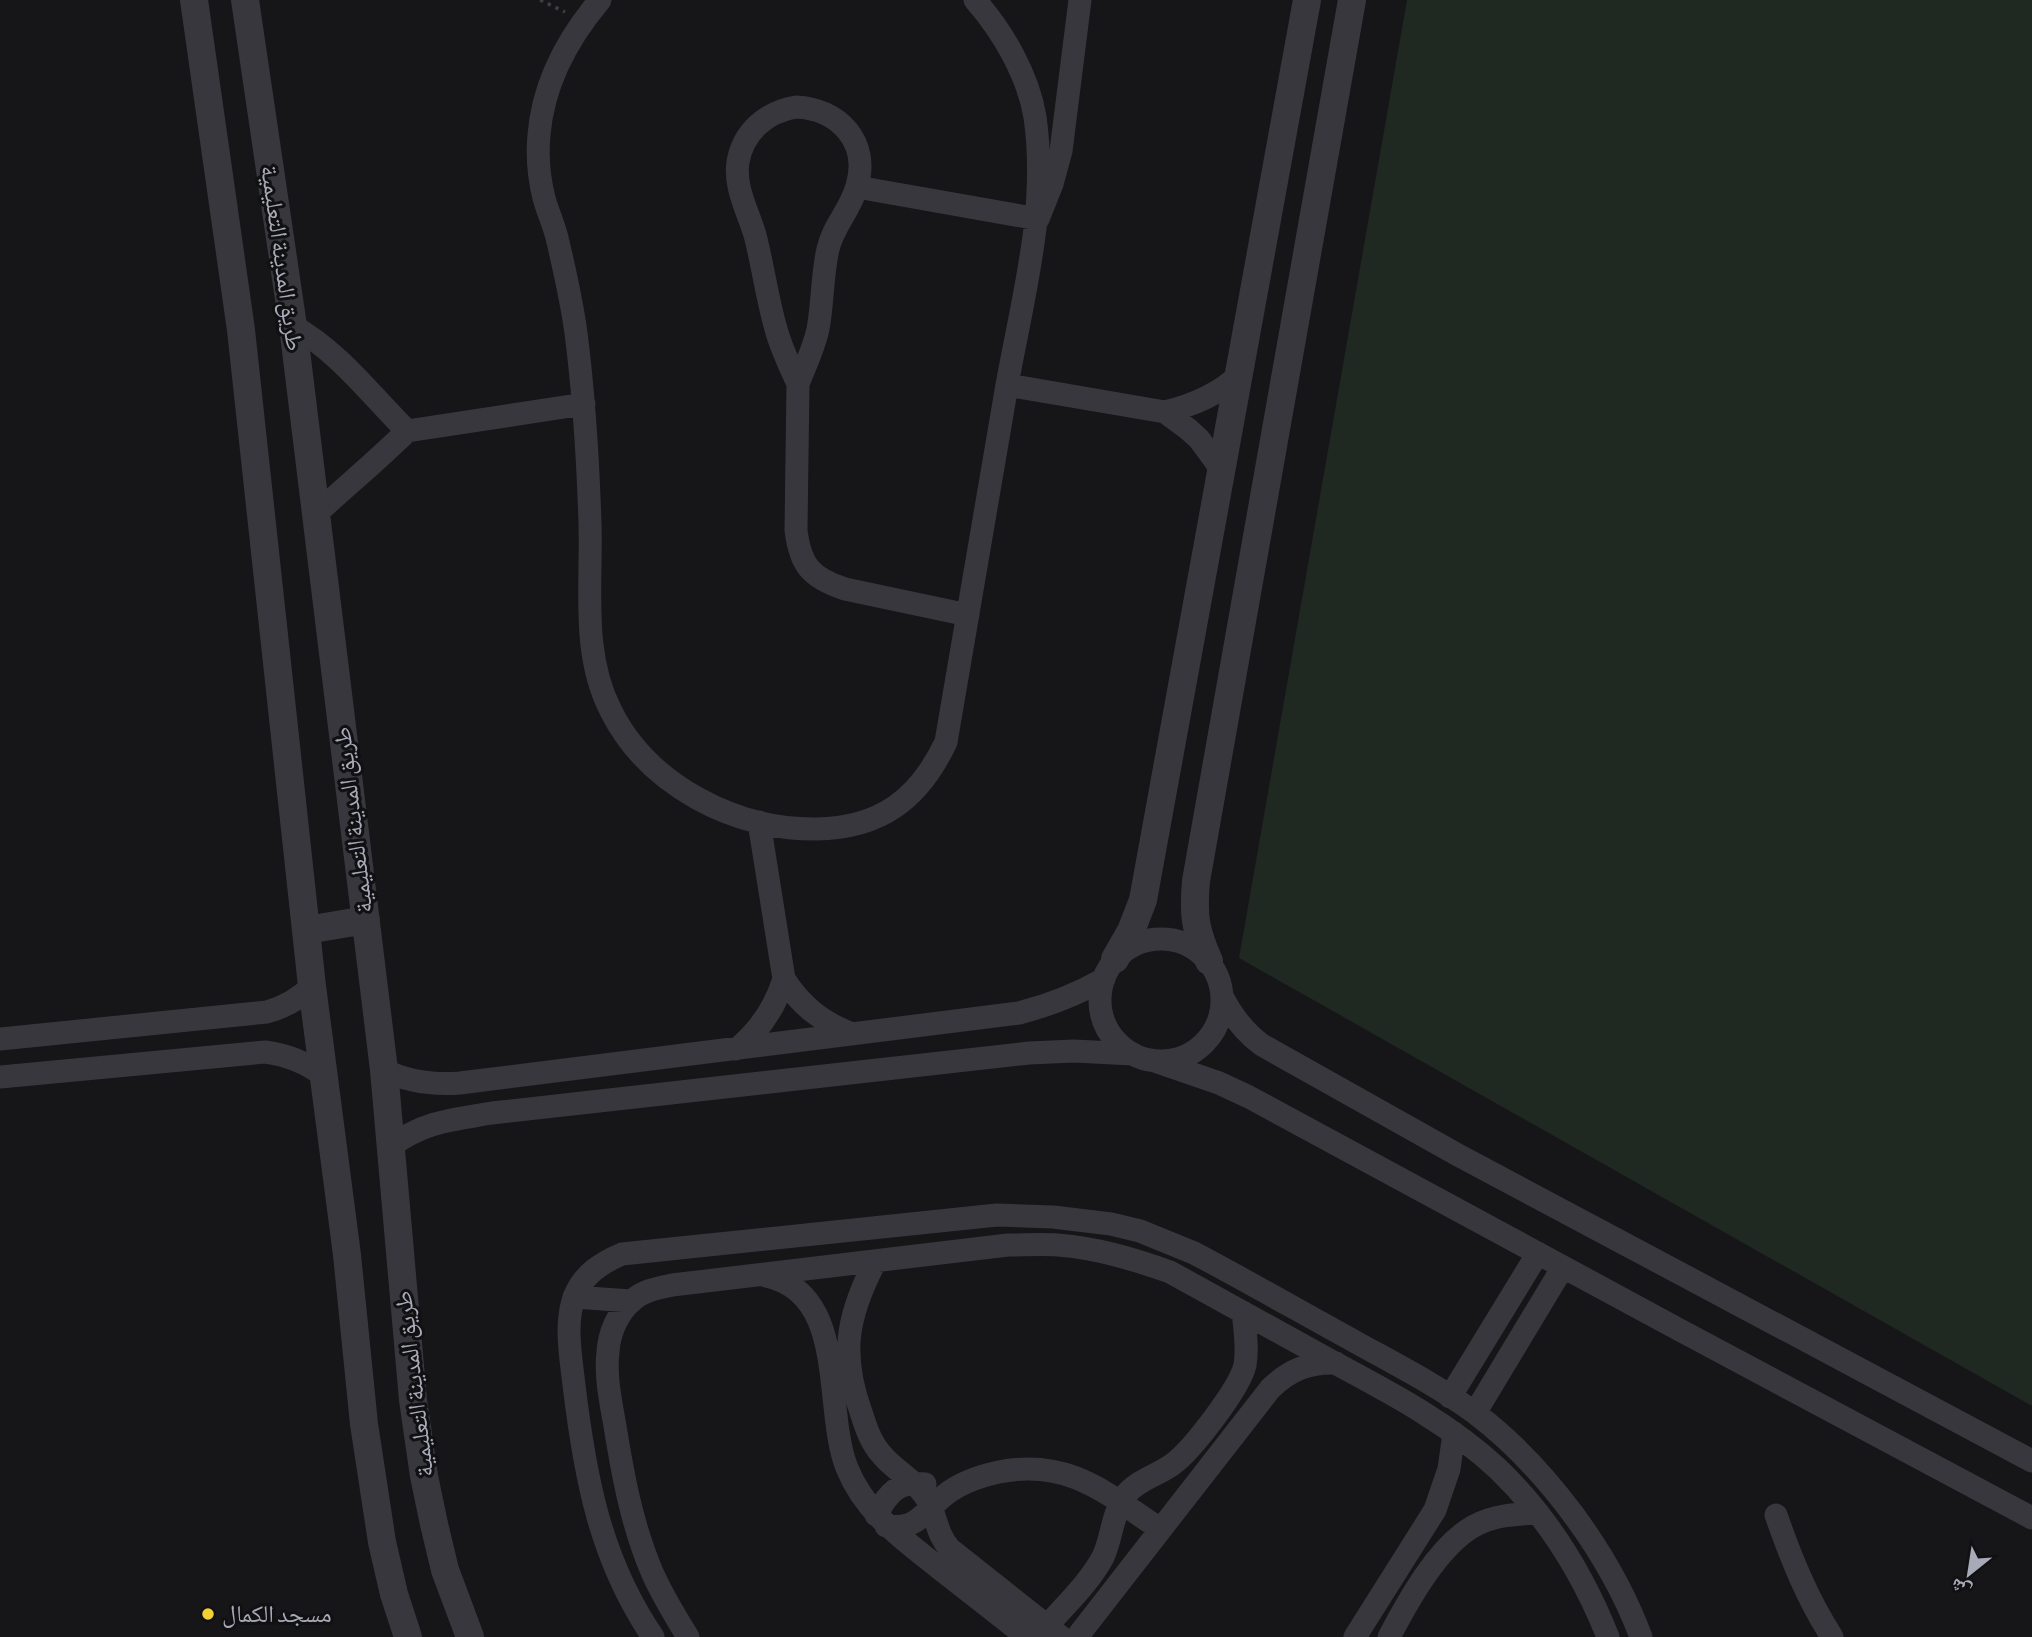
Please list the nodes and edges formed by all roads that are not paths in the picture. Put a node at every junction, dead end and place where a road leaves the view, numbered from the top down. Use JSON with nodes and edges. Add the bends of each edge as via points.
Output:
{"nodes":[{"id":1,"x":194,"y":0,"type":"edge"},
{"id":2,"x":246,"y":0,"type":"edge"},
{"id":3,"x":600,"y":0,"type":"edge"},
{"id":4,"x":975,"y":0,"type":"edge"},
{"id":5,"x":1080,"y":0,"type":"edge"},
{"id":6,"x":1307,"y":0,"type":"edge"},
{"id":7,"x":1352,"y":0,"type":"edge"},
{"id":8,"x":857,"y":187,"type":"junction"},
{"id":9,"x":1038,"y":219,"type":"junction"},
{"id":10,"x":293,"y":326,"type":"junction"},
{"id":11,"x":1240,"y":375,"type":"junction"},
{"id":12,"x":798,"y":384,"type":"junction"},
{"id":13,"x":1007,"y":385,"type":"junction"},
{"id":14,"x":584,"y":404,"type":"junction"},
{"id":15,"x":1165,"y":412,"type":"junction"},
{"id":16,"x":407,"y":431,"type":"junction"},
{"id":17,"x":1222,"y":474,"type":"junction"},
{"id":18,"x":315,"y":514,"type":"junction"},
{"id":19,"x":968,"y":615,"type":"junction"},
{"id":20,"x":759,"y":822,"type":"junction"},
{"id":21,"x":366,"y":920,"type":"junction"},
{"id":22,"x":307,"y":930,"type":"junction"},
{"id":23,"x":1209,"y":961,"type":"junction"},
{"id":24,"x":1110,"y":969,"type":"junction"},
{"id":25,"x":784,"y":979,"type":"junction"},
{"id":26,"x":312,"y":986,"type":"junction"},
{"id":27,"x":1223,"y":998,"type":"junction"},
{"id":28,"x":852,"y":1034,"type":"junction"},
{"id":29,"x":0,"y":1039,"type":"edge"},
{"id":30,"x":737,"y":1049,"type":"junction"},
{"id":31,"x":1144,"y":1057,"type":"junction"},
{"id":32,"x":384,"y":1070,"type":"junction"},
{"id":33,"x":324,"y":1076,"type":"junction"},
{"id":34,"x":0,"y":1077,"type":"edge"},
{"id":35,"x":391,"y":1146,"type":"junction"},
{"id":36,"x":1053,"y":1217,"type":"junction"},
{"id":37,"x":1055,"y":1245,"type":"junction"},
{"id":38,"x":1538,"y":1253,"type":"junction"},
{"id":39,"x":875,"y":1262,"type":"junction"},
{"id":40,"x":1563,"y":1267,"type":"junction"},
{"id":41,"x":763,"y":1275,"type":"junction"},
{"id":42,"x":574,"y":1297,"type":"junction"},
{"id":43,"x":631,"y":1301,"type":"junction"},
{"id":44,"x":1243,"y":1312,"type":"junction"},
{"id":45,"x":1336,"y":1363,"type":"junction"},
{"id":46,"x":1406,"y":1369,"type":"junction"},
{"id":47,"x":1391,"y":1393,"type":"junction"},
{"id":48,"x":1450,"y":1397,"type":"junction"},
{"id":49,"x":1475,"y":1413,"type":"junction"},
{"id":50,"x":1454,"y":1433,"type":"junction"},
{"id":51,"x":2032,"y":1461,"type":"edge"},
{"id":52,"x":914,"y":1483,"type":"junction"},
{"id":53,"x":967,"y":1483,"type":"junction"},
{"id":54,"x":627,"y":1497,"type":"junction"},
{"id":55,"x":1121,"y":1503,"type":"junction"},
{"id":56,"x":593,"y":1504,"type":"junction"},
{"id":57,"x":932,"y":1507,"type":"junction"},
{"id":58,"x":1538,"y":1513,"type":"junction"},
{"id":59,"x":1776,"y":1515,"type":"dead end"},
{"id":60,"x":2032,"y":1518,"type":"edge"},
{"id":61,"x":882,"y":1520,"type":"junction"},
{"id":62,"x":1160,"y":1529,"type":"junction"},
{"id":63,"x":1043,"y":1634,"type":"edge"},
{"id":64,"x":408,"y":1637,"type":"edge"},
{"id":65,"x":470,"y":1637,"type":"edge"},
{"id":66,"x":653,"y":1637,"type":"edge"},
{"id":67,"x":688,"y":1637,"type":"edge"},
{"id":68,"x":1077,"y":1637,"type":"edge"},
{"id":69,"x":1355,"y":1637,"type":"edge"},
{"id":70,"x":1389,"y":1637,"type":"edge"},
{"id":71,"x":1608,"y":1637,"type":"edge"},
{"id":72,"x":1641,"y":1637,"type":"edge"},
{"id":73,"x":1832,"y":1637,"type":"edge"}],
"edges":[{"from":1,"to":22,"type":"street","name":"طريق المدينة التعليمية","via":[[241,330]]},
{"from":2,"to":10,"type":"street","name":"طريق المدينة التعليمية"},
{"from":3,"to":14,"type":"street","via":[[583,20],[554,74],[541,122],[538,159],[575,328]]},
{"from":4,"to":9,"type":"street","via":[[995,22],[1019,66],[1034,114],[1040,164]]},
{"from":5,"to":9,"type":"street","via":[[1061,151]]},
{"from":6,"to":11,"type":"street"},
{"from":7,"to":23,"type":"street","via":[[1196,881],[1198,936]]},
{"from":8,"to":9,"type":"street"},
{"from":8,"to":12,"type":"street","via":[[832,233],[817,331]]},
{"from":8,"to":12,"type":"street","via":[[860,162],[852,136],[822,111],[796,107],[770,114],[752,130],[741,151],[738,185],[776,329]]},
{"from":9,"to":13,"type":"street"},
{"from":10,"to":16,"type":"street","via":[[333,353]]},
{"from":10,"to":18,"type":"street","name":"طريق المدينة التعليمية"},
{"from":11,"to":15,"type":"street","via":[[1205,399]]},
{"from":11,"to":17,"type":"street"},
{"from":12,"to":19,"type":"street","via":[[796,530],[804,564],[815,576],[837,587]]},
{"from":13,"to":15,"type":"street"},
{"from":13,"to":19,"type":"street"},
{"from":14,"to":16,"type":"street"},
{"from":14,"to":20,"type":"street","via":[[590,624],[599,683],[610,710],[625,736],[666,779],[691,796]]},
{"from":15,"to":17,"type":"street","via":[[1199,439]]},
{"from":16,"to":18,"type":"street"},
{"from":17,"to":24,"type":"street","via":[[1143,900]]},
{"from":18,"to":21,"type":"street","name":"طريق المدينة التعليمية"},
{"from":19,"to":20,"type":"street","via":[[946,742],[920,786],[878,817],[853,825],[800,829]]},
{"from":20,"to":25,"type":"street"},
{"from":21,"to":22,"type":"street"},
{"from":21,"to":32,"type":"street","name":"طريق المدينة التعليمية"},
{"from":22,"to":26,"type":"street","name":"طريق المدينة التعليمية"},
{"from":23,"to":24,"type":"street","via":[[1192,947],[1153,939],[1131,946]]},
{"from":23,"to":27,"type":"street","via":[[1220,980]]},
{"from":24,"to":28,"type":"street","via":[[1078,994],[1019,1013]]},
{"from":24,"to":31,"type":"street","via":[[1100,1001],[1105,1022],[1116,1041]]},
{"from":25,"to":28,"type":"street","via":[[820,1019]]},
{"from":25,"to":30,"type":"street","via":[[758,1030]]},
{"from":26,"to":29,"type":"street","via":[[288,1005],[267,1012]]},
{"from":26,"to":33,"type":"street","name":"طريق المدينة التعليمية"},
{"from":27,"to":31,"type":"street","via":[[1218,1024],[1195,1051],[1178,1059]]},
{"from":27,"to":51,"type":"street","via":[[1238,1023],[1262,1045],[1458,1155]]},
{"from":28,"to":30,"type":"street"},
{"from":30,"to":32,"type":"street","via":[[452,1084],[399,1078]]},
{"from":31,"to":35,"type":"street","via":[[1074,1051],[1029,1053],[492,1113],[427,1126]]},
{"from":31,"to":38,"type":"street","via":[[1249,1097]]},
{"from":32,"to":35,"type":"street","name":"طريق المدينة التعليمية"},
{"from":33,"to":34,"type":"street","via":[[296,1059],[265,1052]]},
{"from":33,"to":64,"type":"street","name":"طريق المدينة التعليمية","via":[[366,1437],[382,1542]]},
{"from":35,"to":65,"type":"street","name":"طريق المدينة التعليمية","via":[[424,1476],[445,1570]]},
{"from":36,"to":37,"type":"street"},
{"from":36,"to":42,"type":"street","via":[[997,1215],[622,1254],[593,1270]]},
{"from":36,"to":46,"type":"street","via":[[1111,1224],[1176,1244]]},
{"from":37,"to":39,"type":"street","via":[[1008,1245]]},
{"from":37,"to":44,"type":"street","via":[[1094,1249],[1170,1272]]},
{"from":38,"to":40,"type":"street"},
{"from":38,"to":48,"type":"street"},
{"from":39,"to":41,"type":"street"},
{"from":39,"to":52,"type":"street","via":[[851,1324],[852,1388],[875,1446],[897,1472]]},
{"from":40,"to":49,"type":"street"},
{"from":40,"to":60,"type":"street"},
{"from":41,"to":43,"type":"street","via":[[672,1285],[646,1291]]},
{"from":41,"to":61,"type":"street","via":[[793,1286],[815,1309],[847,1467]]},
{"from":42,"to":43,"type":"street"},
{"from":42,"to":56,"type":"street","via":[[572,1366]]},
{"from":43,"to":54,"type":"street","via":[[620,1315],[608,1351],[612,1412]]},
{"from":44,"to":45,"type":"street"},
{"from":44,"to":55,"type":"street","via":[[1246,1352],[1234,1390],[1179,1460],[1136,1485]]},
{"from":45,"to":47,"type":"street"},
{"from":45,"to":62,"type":"street","via":[[1312,1364],[1279,1380]]},
{"from":46,"to":47,"type":"street"},
{"from":46,"to":48,"type":"street"},
{"from":47,"to":50,"type":"street"},
{"from":48,"to":49,"type":"street"},
{"from":49,"to":72,"type":"street","via":[[1525,1459],[1570,1511],[1608,1569]]},
{"from":50,"to":58,"type":"street","via":[[1499,1470]]},
{"from":50,"to":69,"type":"street","via":[[1449,1469],[1435,1510]]},
{"from":52,"to":53,"type":"street"},
{"from":52,"to":57,"type":"street"},
{"from":52,"to":61,"type":"street","via":[[889,1495]]},
{"from":53,"to":55,"type":"street","via":[[1005,1471],[1039,1468],[1072,1475]]},
{"from":53,"to":57,"type":"street"},
{"from":54,"to":56,"type":"street"},
{"from":54,"to":67,"type":"street","via":[[652,1572]]},
{"from":55,"to":62,"type":"street"},
{"from":55,"to":63,"type":"street","via":[[1102,1558]]},
{"from":56,"to":66,"type":"street","via":[[622,1583]]},
{"from":57,"to":61,"type":"street","via":[[909,1525]]},
{"from":57,"to":63,"type":"street","via":[[941,1538],[950,1549]]},
{"from":58,"to":70,"type":"street","via":[[1496,1517],[1458,1536],[1408,1602]]},
{"from":58,"to":71,"type":"street","via":[[1574,1566]]},
{"from":59,"to":73,"type":"street","via":[[1793,1564]]},
{"from":61,"to":63,"type":"street"},
{"from":62,"to":68,"type":"street"}]}
